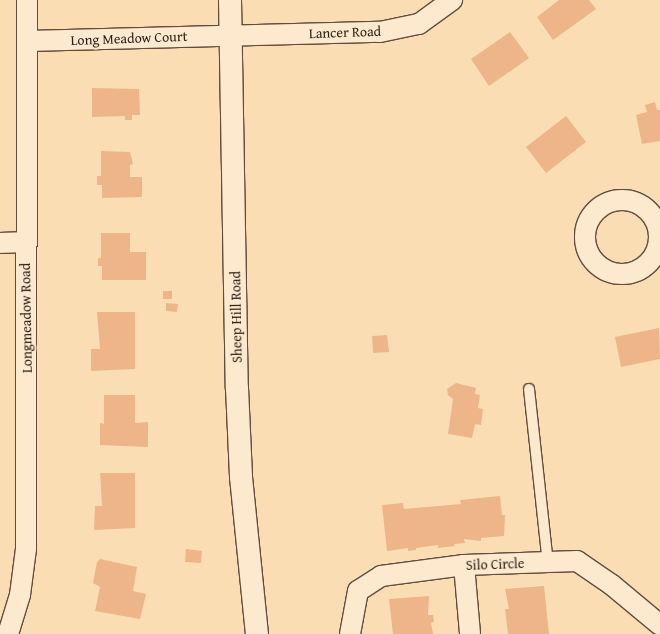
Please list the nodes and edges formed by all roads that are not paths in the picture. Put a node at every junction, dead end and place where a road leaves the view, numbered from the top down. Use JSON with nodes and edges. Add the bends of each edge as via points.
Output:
{"nodes":[{"id":1,"x":27,"y":0,"type":"edge"},
{"id":2,"x":230,"y":0,"type":"edge"},
{"id":3,"x":452,"y":0,"type":"edge"},
{"id":4,"x":230,"y":35,"type":"junction"},
{"id":5,"x":28,"y":41,"type":"junction"},
{"id":6,"x":25,"y":242,"type":"junction"},
{"id":7,"x":0,"y":243,"type":"edge"},
{"id":8,"x":529,"y":389,"type":"dead end"},
{"id":9,"x":548,"y":562,"type":"junction"},
{"id":10,"x":464,"y":565,"type":"junction"},
{"id":11,"x":660,"y":625,"type":"edge"},
{"id":12,"x":8,"y":634,"type":"edge"},
{"id":13,"x":257,"y":634,"type":"edge"},
{"id":14,"x":350,"y":634,"type":"edge"},
{"id":15,"x":470,"y":634,"type":"edge"}],
"edges":[{"from":1,"to":5,"type":"street","name":"Longmeadow Road"},
{"from":2,"to":4,"type":"street","name":"Sheep Hill Road"},
{"from":3,"to":4,"type":"street","name":"Lancer Road","via":[[419,24],[380,32]]},
{"from":4,"to":5,"type":"street","name":"Long Meadow Court"},
{"from":4,"to":13,"type":"street","name":"Sheep Hill Road","via":[[241,477]]},
{"from":5,"to":6,"type":"street","name":"Longmeadow Road"},
{"from":6,"to":7,"type":"street"},
{"from":6,"to":12,"type":"street","name":"Longmeadow Road","via":[[26,550],[20,596]]},
{"from":8,"to":9,"type":"lane"},
{"from":9,"to":10,"type":"street","name":"Silo Circle"},
{"from":9,"to":11,"type":"street","name":"Silo Circle","via":[[577,562],[612,585]]},
{"from":10,"to":14,"type":"street","name":"Silo Circle","via":[[380,576],[358,591]]},
{"from":10,"to":15,"type":"street"}]}
